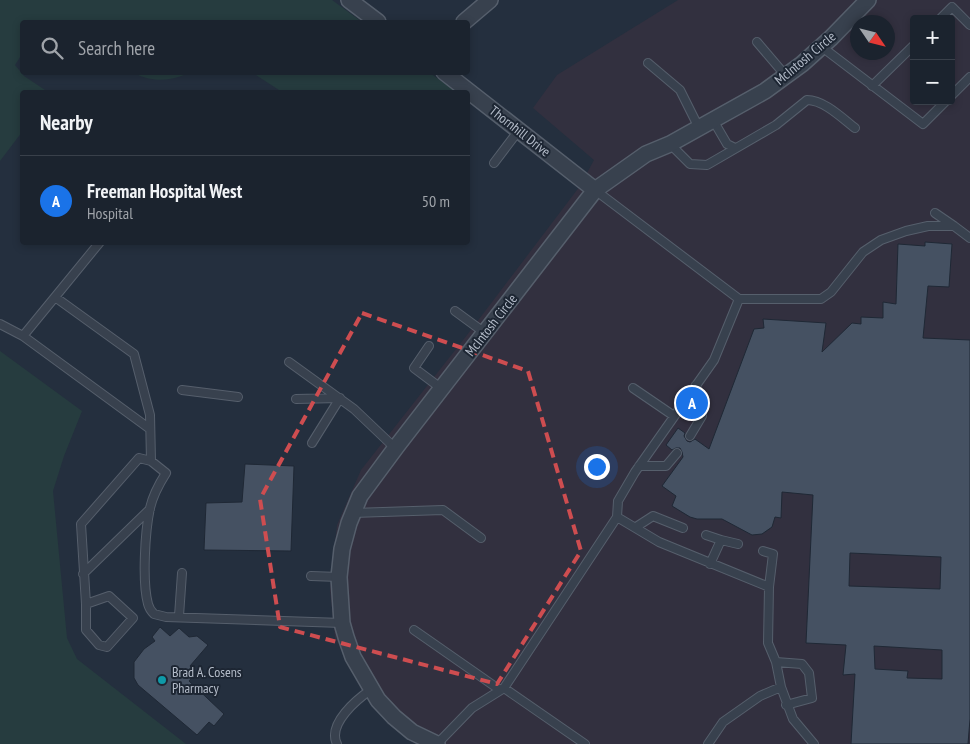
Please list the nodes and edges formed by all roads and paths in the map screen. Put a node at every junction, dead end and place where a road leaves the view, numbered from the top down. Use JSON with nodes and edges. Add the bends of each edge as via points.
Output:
{"nodes":[{"id":1,"x":349,"y":0,"type":"edge"},
{"id":2,"x":490,"y":0,"type":"edge"},
{"id":3,"x":863,"y":1,"type":"edge"},
{"id":4,"x":944,"y":15,"type":"edge"},
{"id":5,"x":375,"y":20,"type":"edge"},
{"id":6,"x":466,"y":20,"type":"edge"},
{"id":7,"x":970,"y":25,"type":"edge"},
{"id":8,"x":757,"y":42,"type":"dead end"},
{"id":9,"x":822,"y":47,"type":"junction"},
{"id":10,"x":910,"y":49,"type":"edge"},
{"id":11,"x":648,"y":63,"type":"dead end"},
{"id":12,"x":448,"y":75,"type":"edge"},
{"id":13,"x":786,"y":76,"type":"junction"},
{"id":14,"x":970,"y":77,"type":"edge"},
{"id":15,"x":872,"y":86,"type":"junction"},
{"id":16,"x":467,"y":90,"type":"edge"},
{"id":17,"x":470,"y":92,"type":"edge"},
{"id":18,"x":955,"y":92,"type":"edge"},
{"id":19,"x":942,"y":105,"type":"edge"},
{"id":20,"x":713,"y":120,"type":"junction"},
{"id":21,"x":699,"y":128,"type":"junction"},
{"id":22,"x":856,"y":128,"type":"dead end"},
{"id":23,"x":519,"y":130,"type":"junction"},
{"id":24,"x":670,"y":144,"type":"junction"},
{"id":25,"x":735,"y":148,"type":"junction"},
{"id":26,"x":494,"y":163,"type":"dead end"},
{"id":27,"x":595,"y":190,"type":"junction"},
{"id":28,"x":935,"y":213,"type":"dead end"},
{"id":29,"x":954,"y":226,"type":"junction"},
{"id":30,"x":970,"y":238,"type":"edge"},
{"id":31,"x":98,"y":245,"type":"edge"},
{"id":32,"x":55,"y":297,"type":"junction"},
{"id":33,"x":739,"y":299,"type":"junction"},
{"id":34,"x":456,"y":310,"type":"dead end"},
{"id":35,"x":0,"y":324,"type":"edge"},
{"id":36,"x":485,"y":333,"type":"junction"},
{"id":37,"x":23,"y":336,"type":"junction"},
{"id":38,"x":430,"y":346,"type":"dead end"},
{"id":39,"x":289,"y":362,"type":"dead end"},
{"id":40,"x":696,"y":385,"type":"junction"},
{"id":41,"x":633,"y":388,"type":"dead end"},
{"id":42,"x":442,"y":389,"type":"junction"},
{"id":43,"x":182,"y":390,"type":"dead end"},
{"id":44,"x":238,"y":397,"type":"dead end"},
{"id":45,"x":340,"y":398,"type":"junction"},
{"id":46,"x":296,"y":399,"type":"dead end"},
{"id":47,"x":674,"y":416,"type":"junction"},
{"id":48,"x":150,"y":429,"type":"junction"},
{"id":49,"x":690,"y":436,"type":"dead end"},
{"id":50,"x":312,"y":443,"type":"dead end"},
{"id":51,"x":396,"y":448,"type":"junction"},
{"id":52,"x":677,"y":453,"type":"dead end"},
{"id":53,"x":151,"y":461,"type":"junction"},
{"id":54,"x":639,"y":466,"type":"junction"},
{"id":55,"x":150,"y":509,"type":"junction"},
{"id":56,"x":353,"y":513,"type":"junction"},
{"id":57,"x":617,"y":517,"type":"junction"},
{"id":58,"x":636,"y":527,"type":"junction"},
{"id":59,"x":683,"y":528,"type":"dead end"},
{"id":60,"x":706,"y":535,"type":"dead end"},
{"id":61,"x":481,"y":538,"type":"dead end"},
{"id":62,"x":720,"y":540,"type":"junction"},
{"id":63,"x":738,"y":544,"type":"dead end"},
{"id":64,"x":763,"y":551,"type":"dead end"},
{"id":65,"x":710,"y":564,"type":"junction"},
{"id":66,"x":182,"y":573,"type":"dead end"},
{"id":67,"x":83,"y":574,"type":"junction"},
{"id":68,"x":311,"y":576,"type":"dead end"},
{"id":69,"x":339,"y":577,"type":"junction"},
{"id":70,"x":769,"y":587,"type":"junction"},
{"id":71,"x":86,"y":604,"type":"junction"},
{"id":72,"x":179,"y":616,"type":"junction"},
{"id":73,"x":342,"y":623,"type":"junction"},
{"id":74,"x":414,"y":630,"type":"dead end"},
{"id":75,"x":776,"y":662,"type":"junction"},
{"id":76,"x":781,"y":686,"type":"junction"},
{"id":77,"x":372,"y":689,"type":"junction"},
{"id":78,"x":502,"y":689,"type":"junction"},
{"id":79,"x":786,"y":705,"type":"junction"},
{"id":80,"x":337,"y":744,"type":"edge"},
{"id":81,"x":437,"y":744,"type":"edge"},
{"id":82,"x":585,"y":744,"type":"edge"},
{"id":83,"x":708,"y":744,"type":"edge"},
{"id":84,"x":814,"y":744,"type":"edge"}],
"edges":[{"from":1,"to":5,"type":"street"},
{"from":2,"to":6,"type":"street"},
{"from":3,"to":9,"type":"street","name":"McIntosh Circle"},
{"from":4,"to":7,"type":"lane","via":[[952,7]]},
{"from":8,"to":13,"type":"lane"},
{"from":9,"to":13,"type":"street","name":"McIntosh Circle"},
{"from":9,"to":15,"type":"lane"},
{"from":10,"to":15,"type":"lane"},
{"from":11,"to":21,"type":"lane","via":[[680,90]]},
{"from":12,"to":16,"type":"street","name":"Thornhill Drive"},
{"from":13,"to":20,"type":"street","name":"McIntosh Circle"},
{"from":14,"to":18,"type":"lane"},
{"from":15,"to":19,"type":"lane","via":[[923,124]]},
{"from":17,"to":23,"type":"street","name":"Thornhill Drive"},
{"from":20,"to":21,"type":"street","name":"McIntosh Circle"},
{"from":20,"to":25,"type":"lane","via":[[727,144]]},
{"from":21,"to":24,"type":"street","name":"McIntosh Circle"},
{"from":22,"to":25,"type":"lane","via":[[823,105],[807,100],[776,125]]},
{"from":23,"to":26,"type":"lane"},
{"from":23,"to":27,"type":"street","name":"Thornhill Drive"},
{"from":24,"to":25,"type":"lane","via":[[690,164],[700,165],[707,165]]},
{"from":24,"to":27,"type":"street","name":"McIntosh Circle","via":[[646,154]]},
{"from":27,"to":33,"type":"lane"},
{"from":27,"to":36,"type":"street","name":"McIntosh Circle"},
{"from":28,"to":29,"type":"lane"},
{"from":29,"to":30,"type":"lane"},
{"from":29,"to":33,"type":"lane","via":[[928,226],[881,240],[863,252],[831,292],[821,298]]},
{"from":31,"to":32,"type":"lane"},
{"from":32,"to":37,"type":"lane"},
{"from":32,"to":48,"type":"lane","via":[[134,354],[150,415]]},
{"from":33,"to":40,"type":"lane","via":[[714,360]]},
{"from":34,"to":36,"type":"lane"},
{"from":35,"to":37,"type":"lane"},
{"from":36,"to":42,"type":"street","name":"McIntosh Circle"},
{"from":37,"to":48,"type":"lane"},
{"from":38,"to":42,"type":"lane","via":[[414,368]]},
{"from":39,"to":45,"type":"lane"},
{"from":40,"to":47,"type":"lane"},
{"from":40,"to":49,"type":"lane","via":[[702,416]]},
{"from":41,"to":47,"type":"lane"},
{"from":42,"to":51,"type":"street","name":"McIntosh Circle"},
{"from":43,"to":44,"type":"lane"},
{"from":45,"to":46,"type":"lane"},
{"from":45,"to":50,"type":"lane"},
{"from":45,"to":51,"type":"lane"},
{"from":47,"to":54,"type":"lane"},
{"from":48,"to":53,"type":"lane"},
{"from":51,"to":56,"type":"street","name":"McIntosh Circle","via":[[360,496]]},
{"from":52,"to":54,"type":"lane","via":[[666,466]]},
{"from":53,"to":55,"type":"lane","via":[[166,473]]},
{"from":53,"to":67,"type":"lane","via":[[139,458],[80,524]]},
{"from":54,"to":57,"type":"lane","via":[[618,501]]},
{"from":55,"to":67,"type":"lane"},
{"from":55,"to":72,"type":"lane","via":[[145,575],[148,606],[154,614]]},
{"from":56,"to":61,"type":"lane","via":[[443,510]]},
{"from":56,"to":69,"type":"street","name":"McIntosh Circle","via":[[342,549]]},
{"from":57,"to":58,"type":"lane"},
{"from":57,"to":78,"type":"lane"},
{"from":58,"to":59,"type":"lane","via":[[653,516]]},
{"from":58,"to":65,"type":"lane","via":[[659,542]]},
{"from":60,"to":62,"type":"lane"},
{"from":62,"to":63,"type":"lane"},
{"from":62,"to":65,"type":"lane"},
{"from":64,"to":70,"type":"lane","via":[[774,554]]},
{"from":65,"to":70,"type":"lane"},
{"from":66,"to":72,"type":"lane"},
{"from":67,"to":71,"type":"lane"},
{"from":68,"to":69,"type":"lane"},
{"from":69,"to":73,"type":"street","name":"McIntosh Circle"},
{"from":70,"to":75,"type":"lane","via":[[768,643]]},
{"from":71,"to":71,"type":"lane","via":[[86,630],[99,645],[107,647],[134,618],[109,596]]},
{"from":72,"to":73,"type":"lane"},
{"from":73,"to":77,"type":"street","name":"McIntosh Circle","via":[[353,657]]},
{"from":74,"to":78,"type":"lane"},
{"from":75,"to":76,"type":"lane"},
{"from":75,"to":79,"type":"lane","via":[[802,664],[809,672],[812,698]]},
{"from":76,"to":79,"type":"lane"},
{"from":76,"to":83,"type":"lane","via":[[760,696],[723,722]]},
{"from":77,"to":80,"type":"lane","via":[[358,698],[338,721],[334,732]]},
{"from":77,"to":81,"type":"street","name":"McIntosh Circle","via":[[378,700],[400,722]]},
{"from":78,"to":81,"type":"lane","via":[[472,708]]},
{"from":78,"to":82,"type":"lane"},
{"from":79,"to":84,"type":"lane"}]}
